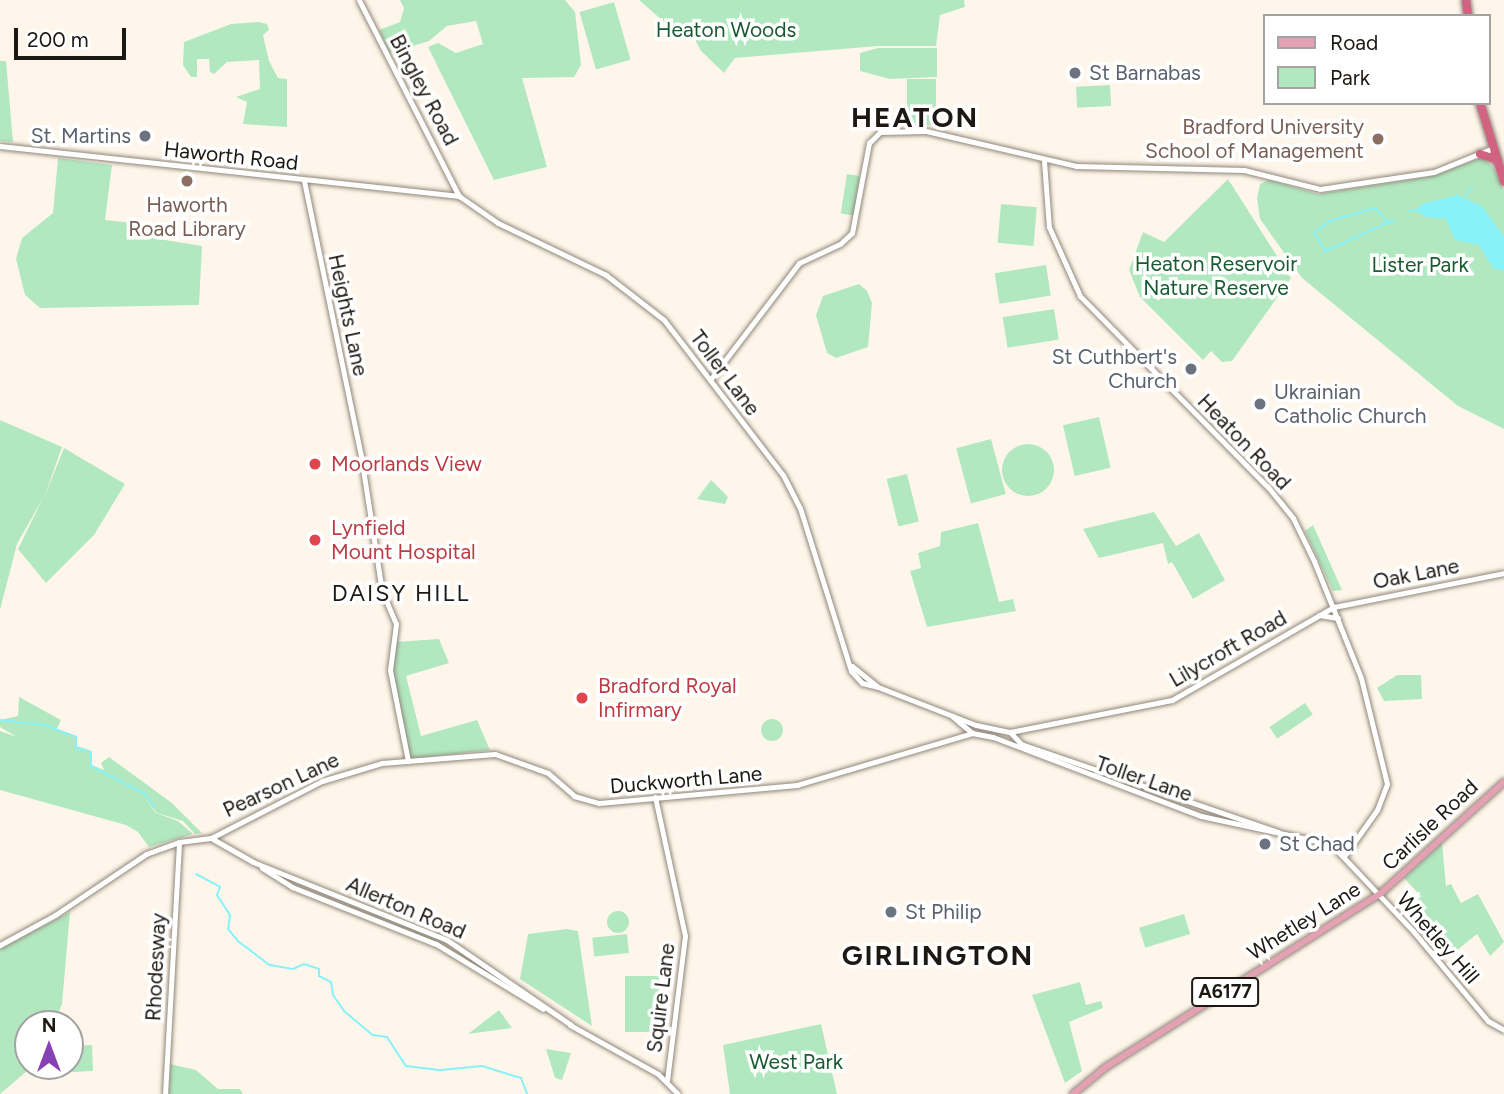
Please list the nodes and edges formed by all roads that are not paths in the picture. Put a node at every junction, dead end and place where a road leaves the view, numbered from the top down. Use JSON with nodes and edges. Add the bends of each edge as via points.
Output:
{"nodes":[{"id":1,"x":359,"y":0,"type":"edge"},
{"id":2,"x":1480,"y":105,"type":"edge"},
{"id":3,"x":0,"y":146,"type":"edge"},
{"id":4,"x":1491,"y":149,"type":"junction"},
{"id":5,"x":1480,"y":154,"type":"junction"},
{"id":6,"x":1495,"y":159,"type":"junction"},
{"id":7,"x":1044,"y":161,"type":"junction"},
{"id":8,"x":1502,"y":172,"type":"edge"},
{"id":9,"x":304,"y":181,"type":"junction"},
{"id":10,"x":459,"y":196,"type":"junction"},
{"id":11,"x":710,"y":380,"type":"junction"},
{"id":12,"x":1504,"y":573,"type":"edge"},
{"id":13,"x":1334,"y":607,"type":"junction"},
{"id":14,"x":1318,"y":615,"type":"junction"},
{"id":15,"x":1338,"y":618,"type":"junction"},
{"id":16,"x":973,"y":729,"type":"junction"},
{"id":17,"x":1011,"y":735,"type":"junction"},
{"id":18,"x":1004,"y":742,"type":"junction"},
{"id":19,"x":1035,"y":752,"type":"junction"},
{"id":20,"x":408,"y":761,"type":"junction"},
{"id":21,"x":1077,"y":763,"type":"junction"},
{"id":22,"x":1075,"y":771,"type":"junction"},
{"id":23,"x":1111,"y":781,"type":"junction"},
{"id":24,"x":1504,"y":782,"type":"edge"},
{"id":25,"x":655,"y":797,"type":"junction"},
{"id":26,"x":211,"y":838,"type":"junction"},
{"id":27,"x":179,"y":842,"type":"junction"},
{"id":28,"x":1345,"y":855,"type":"junction"},
{"id":29,"x":1380,"y":894,"type":"junction"},
{"id":30,"x":0,"y":945,"type":"edge"},
{"id":31,"x":1504,"y":1030,"type":"edge"},
{"id":32,"x":667,"y":1080,"type":"junction"},
{"id":33,"x":165,"y":1094,"type":"edge"},
{"id":34,"x":678,"y":1094,"type":"edge"},
{"id":35,"x":1073,"y":1094,"type":"edge"}],
"edges":[{"from":1,"to":10,"type":"street","name":"Bingley Road"},
{"from":2,"to":4,"type":"highway"},
{"from":3,"to":9,"type":"street","name":"Haworth Road"},
{"from":4,"to":5,"type":"street"},
{"from":4,"to":6,"type":"highway"},
{"from":5,"to":6,"type":"highway"},
{"from":5,"to":7,"type":"street","via":[[1434,172],[1320,189],[1244,170]]},
{"from":6,"to":8,"type":"highway"},
{"from":7,"to":11,"type":"street","via":[[926,131],[887,130],[874,136],[852,233],[840,244],[799,263]]},
{"from":7,"to":13,"type":"street","name":"Heaton Road","via":[[1049,227],[1080,296],[1285,508]]},
{"from":9,"to":10,"type":"street","name":"Haworth Road"},
{"from":9,"to":20,"type":"street","name":"Heights Lane","via":[[361,456],[383,591],[396,624],[390,670]]},
{"from":10,"to":11,"type":"street","name":"Toller Lane","via":[[498,223],[606,275],[642,300],[664,320]]},
{"from":11,"to":16,"type":"street","name":"Toller Lane","via":[[793,493],[852,666],[868,683]]},
{"from":12,"to":13,"type":"street","name":"Oak Lane"},
{"from":13,"to":14,"type":"street","name":"Lilycroft Road"},
{"from":13,"to":15,"type":"street","name":"Heaton Road"},
{"from":14,"to":15,"type":"street"},
{"from":14,"to":17,"type":"street","name":"Lilycroft Road","via":[[1172,701]]},
{"from":15,"to":28,"type":"street","name":"Heaton Road","via":[[1361,678],[1387,790]]},
{"from":16,"to":17,"type":"street","name":"Toller Lane"},
{"from":16,"to":18,"type":"street","name":"Toller Lane"},
{"from":16,"to":25,"type":"street","name":"Duckworth Lane","via":[[797,785]]},
{"from":17,"to":18,"type":"street"},
{"from":17,"to":19,"type":"street","name":"Toller Lane"},
{"from":18,"to":19,"type":"street","name":"Toller Lane"},
{"from":19,"to":21,"type":"street","name":"Toller Lane"},
{"from":19,"to":22,"type":"street","name":"Toller Lane"},
{"from":20,"to":25,"type":"street","name":"Duckworth Lane","via":[[495,754],[548,773],[574,796],[590,803]]},
{"from":20,"to":26,"type":"street","name":"Pearson Lane","via":[[345,771]]},
{"from":21,"to":22,"type":"street"},
{"from":21,"to":23,"type":"street","name":"Toller Lane"},
{"from":22,"to":23,"type":"street","name":"Toller Lane"},
{"from":23,"to":28,"type":"street","name":"Toller Lane","via":[[1226,820],[1320,838]]},
{"from":24,"to":29,"type":"main road","name":"Carlisle Road","number":"A6177"},
{"from":25,"to":32,"type":"street","name":"Squire Lane","via":[[685,936]]},
{"from":26,"to":27,"type":"street"},
{"from":26,"to":32,"type":"street","name":"Allerton Road","via":[[253,862],[447,940],[571,1025]]},
{"from":27,"to":30,"type":"street","via":[[131,862],[55,915]]},
{"from":27,"to":33,"type":"street","name":"Rhodesway"},
{"from":28,"to":29,"type":"street","name":"Toller Lane"},
{"from":29,"to":31,"type":"street","name":"Whetley Hill","via":[[1482,1014]]},
{"from":29,"to":35,"type":"main road","name":"Whetley Lane","number":"A6177","via":[[1106,1067]]},
{"from":32,"to":34,"type":"street","name":"Allerton Road"}]}
